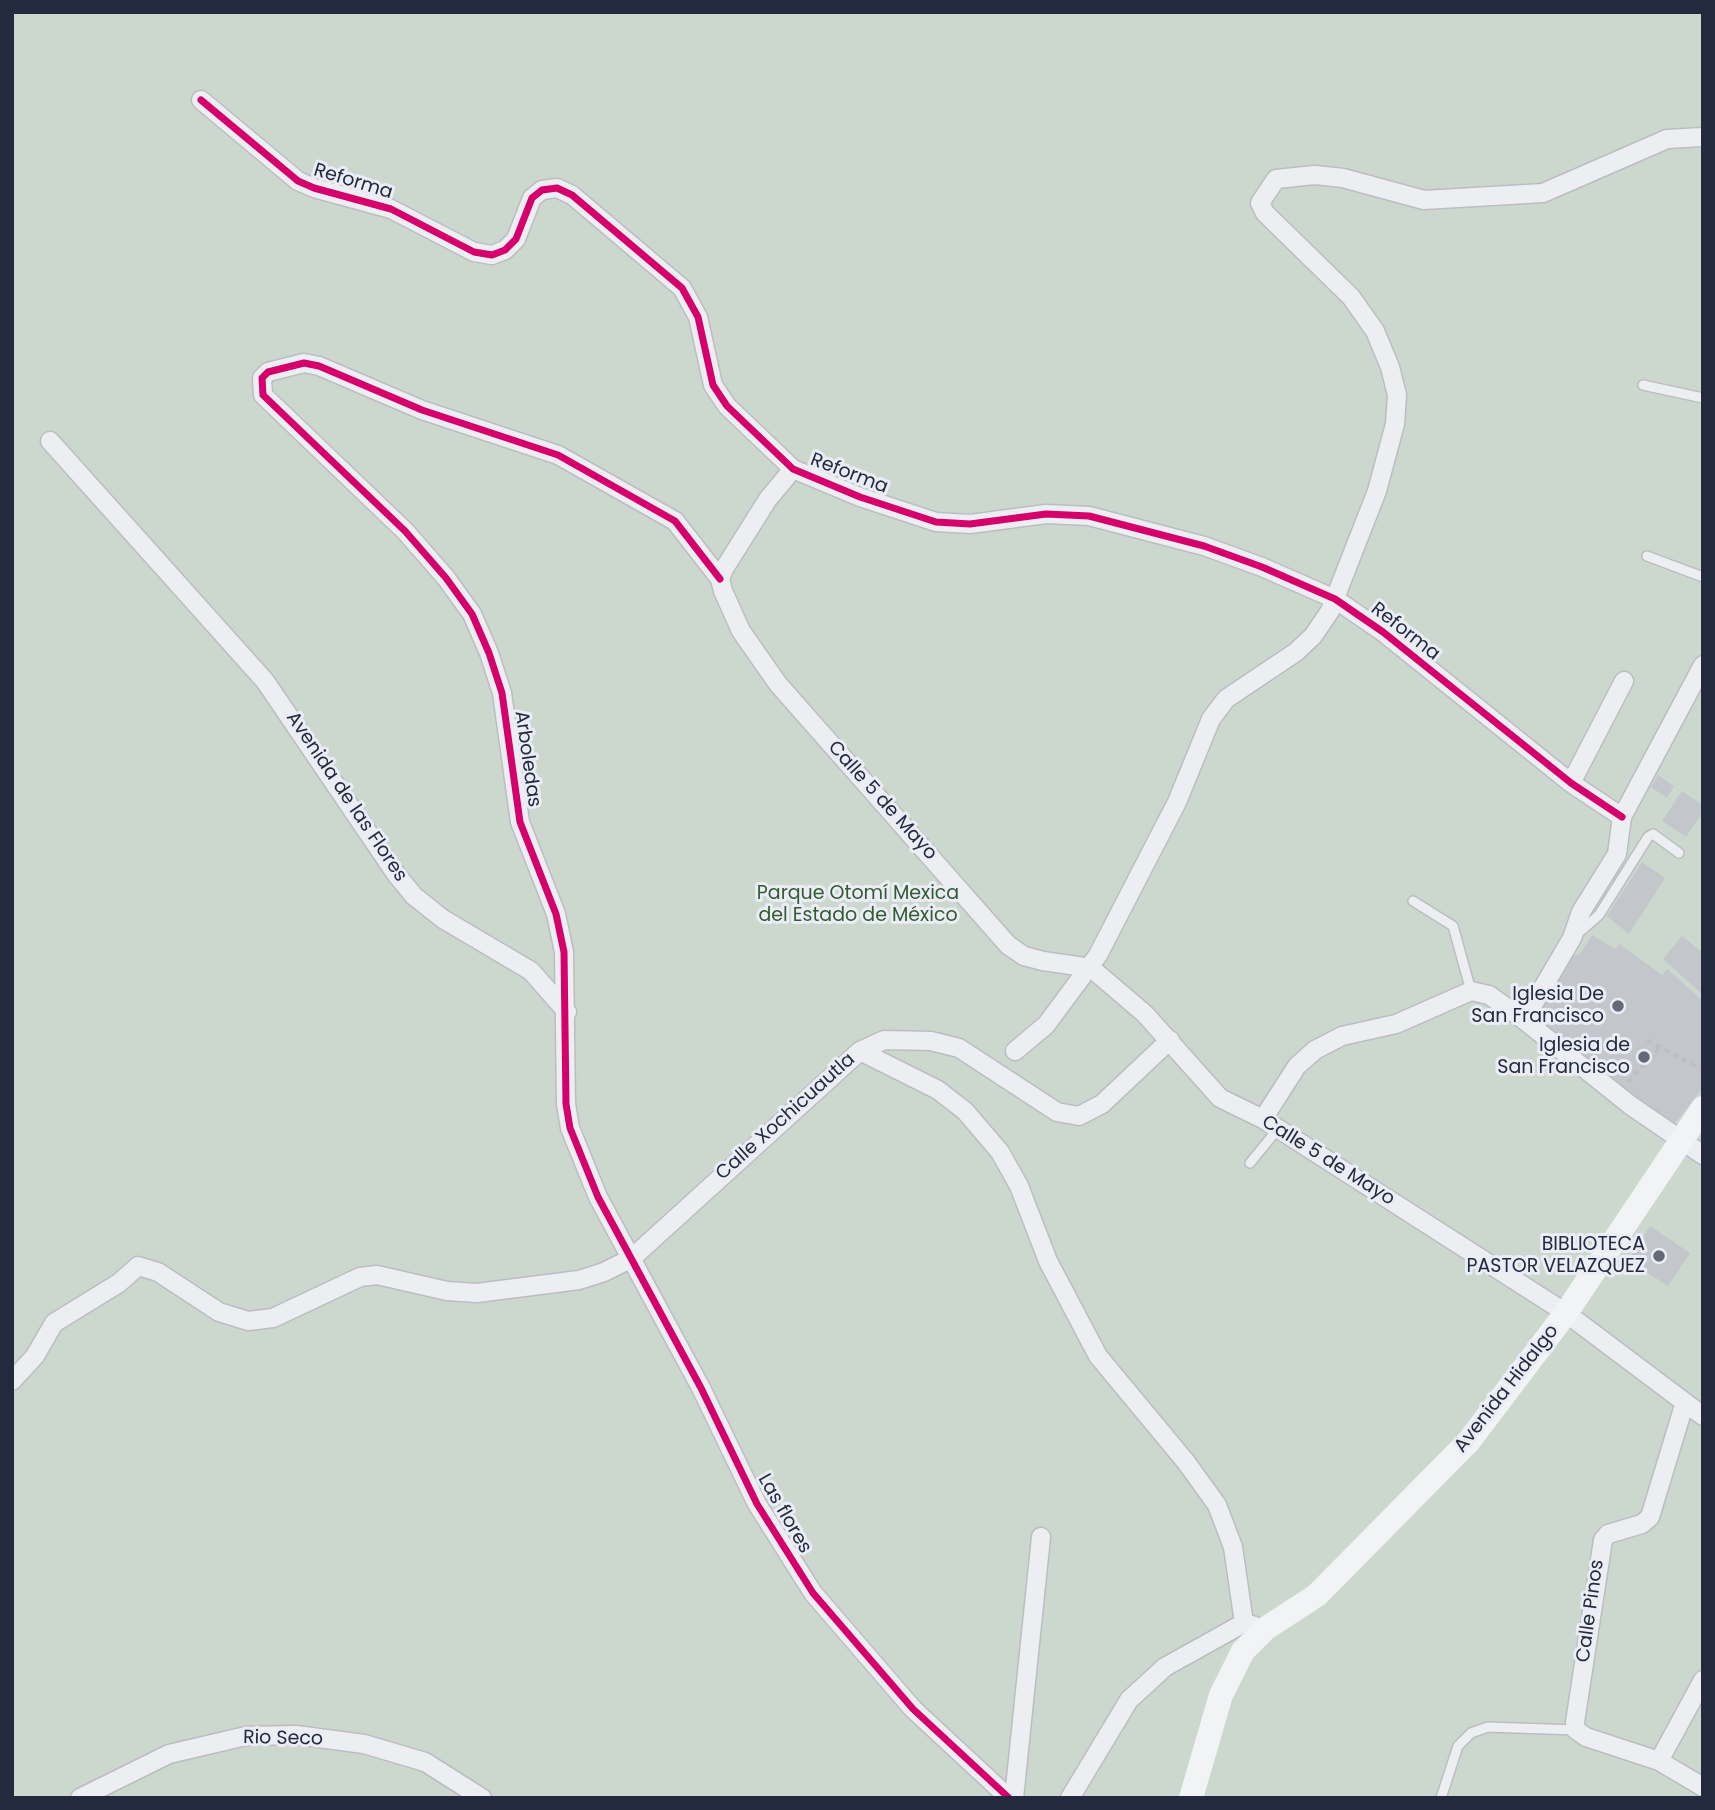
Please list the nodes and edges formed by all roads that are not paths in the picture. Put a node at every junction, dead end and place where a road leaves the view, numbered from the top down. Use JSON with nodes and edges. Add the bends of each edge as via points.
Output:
{"nodes":[{"id":1,"x":201,"y":100,"type":"dead end"},
{"id":2,"x":1703,"y":137,"type":"edge"},
{"id":3,"x":1643,"y":385,"type":"dead end"},
{"id":4,"x":1703,"y":398,"type":"edge"},
{"id":5,"x":50,"y":442,"type":"dead end"},
{"id":6,"x":793,"y":469,"type":"junction"},
{"id":7,"x":1647,"y":556,"type":"dead end"},
{"id":8,"x":1703,"y":577,"type":"edge"},
{"id":9,"x":720,"y":579,"type":"junction"},
{"id":10,"x":1335,"y":599,"type":"junction"},
{"id":11,"x":1703,"y":665,"type":"edge"},
{"id":12,"x":1624,"y":681,"type":"dead end"},
{"id":13,"x":1571,"y":783,"type":"junction"},
{"id":14,"x":1622,"y":817,"type":"junction"},
{"id":15,"x":1679,"y":853,"type":"dead end"},
{"id":16,"x":1413,"y":901,"type":"dead end"},
{"id":17,"x":1572,"y":938,"type":"junction"},
{"id":18,"x":1091,"y":968,"type":"junction"},
{"id":19,"x":1471,"y":990,"type":"junction"},
{"id":20,"x":567,"y":1012,"type":"junction"},
{"id":21,"x":1524,"y":1020,"type":"junction"},
{"id":22,"x":1170,"y":1040,"type":"junction"},
{"id":23,"x":860,"y":1051,"type":"junction"},
{"id":24,"x":1015,"y":1051,"type":"dead end"},
{"id":25,"x":1703,"y":1108,"type":"edge"},
{"id":26,"x":1270,"y":1124,"type":"junction"},
{"id":27,"x":1680,"y":1140,"type":"junction"},
{"id":28,"x":1703,"y":1155,"type":"edge"},
{"id":29,"x":1251,"y":1163,"type":"dead end"},
{"id":30,"x":632,"y":1258,"type":"junction"},
{"id":31,"x":1566,"y":1313,"type":"junction"},
{"id":32,"x":12,"y":1381,"type":"edge"},
{"id":33,"x":1685,"y":1402,"type":"junction"},
{"id":34,"x":1703,"y":1416,"type":"edge"},
{"id":35,"x":1041,"y":1537,"type":"dead end"},
{"id":36,"x":1255,"y":1626,"type":"junction"},
{"id":37,"x":1703,"y":1681,"type":"edge"},
{"id":38,"x":1576,"y":1730,"type":"junction"},
{"id":39,"x":1659,"y":1761,"type":"junction"},
{"id":40,"x":1703,"y":1787,"type":"edge"},
{"id":41,"x":81,"y":1797,"type":"edge"},
{"id":42,"x":482,"y":1798,"type":"edge"},
{"id":43,"x":1009,"y":1798,"type":"edge"},
{"id":44,"x":1014,"y":1798,"type":"edge"},
{"id":45,"x":1070,"y":1798,"type":"edge"},
{"id":46,"x":1191,"y":1798,"type":"edge"},
{"id":47,"x":1441,"y":1798,"type":"edge"}],
"edges":[{"from":1,"to":6,"type":"street","name":"Reforma","via":[[298,181],[391,209],[474,252],[492,255],[505,250],[516,239],[532,198],[542,190],[557,188],[572,195],[682,288],[698,317],[713,385],[727,406]]},
{"from":2,"to":10,"type":"street","via":[[1667,139],[1543,193],[1424,200],[1343,178],[1276,179],[1260,203],[1359,308],[1375,331],[1397,395],[1395,424],[1377,491]]},
{"from":3,"to":4,"type":"lane"},
{"from":5,"to":20,"type":"street","name":"Avenida de las Flores","via":[[265,681],[414,896],[443,919],[531,971]]},
{"from":6,"to":9,"type":"street","via":[[761,509]]},
{"from":6,"to":10,"type":"street","name":"Reforma","via":[[936,522],[970,524],[1046,514],[1089,516],[1204,546]]},
{"from":7,"to":8,"type":"lane"},
{"from":9,"to":18,"type":"street","name":"Calle 5 de Mayo","via":[[741,631],[778,684],[1008,945],[1042,961]]},
{"from":9,"to":20,"type":"street","name":"Arboledas","via":[[675,521],[558,455],[422,410],[319,366],[304,363],[268,372],[262,378],[263,396],[405,531],[472,614],[502,692],[520,822],[558,926]]},
{"from":10,"to":13,"type":"street","name":"Reforma"},
{"from":10,"to":18,"type":"street","via":[[1296,652],[1226,699],[1212,719],[1177,802]]},
{"from":11,"to":14,"type":"street"},
{"from":12,"to":13,"type":"street"},
{"from":13,"to":14,"type":"street","name":"Reforma"},
{"from":14,"to":17,"type":"street","via":[[1617,854],[1581,912]]},
{"from":15,"to":17,"type":"lane","via":[[1653,834],[1648,837],[1599,915]]},
{"from":16,"to":19,"type":"lane","via":[[1453,926]]},
{"from":17,"to":21,"type":"street"},
{"from":18,"to":22,"type":"street","name":"Calle 5 de Mayo"},
{"from":18,"to":24,"type":"street","via":[[1046,1025]]},
{"from":19,"to":21,"type":"street","via":[[1489,995]]},
{"from":19,"to":26,"type":"street","via":[[1396,1024],[1342,1036],[1315,1050],[1297,1066]]},
{"from":20,"to":30,"type":"street","name":"Las flores","via":[[568,1116],[598,1197]]},
{"from":21,"to":27,"type":"street"},
{"from":22,"to":23,"type":"street","name":"Calle Xochicuautla","via":[[1102,1104],[1079,1116],[1058,1112],[959,1048],[931,1041],[884,1040]]},
{"from":22,"to":26,"type":"street","name":"Calle 5 de Mayo","via":[[1220,1098]]},
{"from":23,"to":30,"type":"street","name":"Calle Xochicuautla"},
{"from":23,"to":36,"type":"street","via":[[938,1090],[965,1111],[1000,1152],[1019,1186],[1048,1261],[1098,1356],[1217,1505]]},
{"from":25,"to":27,"type":"main road","name":"Avenida Hidalgo"},
{"from":26,"to":29,"type":"lane"},
{"from":26,"to":31,"type":"street","name":"Calle 5 de Mayo"},
{"from":27,"to":28,"type":"street"},
{"from":27,"to":31,"type":"main road","name":"Avenida Hidalgo"},
{"from":30,"to":32,"type":"street","name":"Calle Xochicuautla","via":[[579,1280],[477,1293],[377,1275],[360,1277],[273,1318],[248,1321],[219,1312],[158,1272],[138,1266],[54,1323],[35,1356]]},
{"from":30,"to":43,"type":"street","name":"Las flores","via":[[757,1504],[813,1593],[913,1709]]},
{"from":31,"to":33,"type":"street","name":"Calle 5 de Mayo"},
{"from":31,"to":36,"type":"main road","name":"Avenida Hidalgo","via":[[1469,1441],[1317,1595]]},
{"from":33,"to":34,"type":"street","name":"Calle 5 de Mayo"},
{"from":33,"to":38,"type":"street","name":"Calle Pinos","via":[[1650,1517],[1603,1540]]},
{"from":35,"to":44,"type":"street"},
{"from":36,"to":45,"type":"street","via":[[1165,1667],[1129,1700]]},
{"from":36,"to":46,"type":"main road","name":"Avenida Hidalgo","via":[[1221,1695]]},
{"from":37,"to":39,"type":"street"},
{"from":38,"to":39,"type":"street"},
{"from":38,"to":47,"type":"lane","via":[[1488,1727],[1471,1733],[1458,1746]]},
{"from":39,"to":40,"type":"street"},
{"from":41,"to":42,"type":"street","name":"Rio Seco","via":[[169,1754],[246,1736],[296,1735],[365,1744],[425,1762]]}]}
